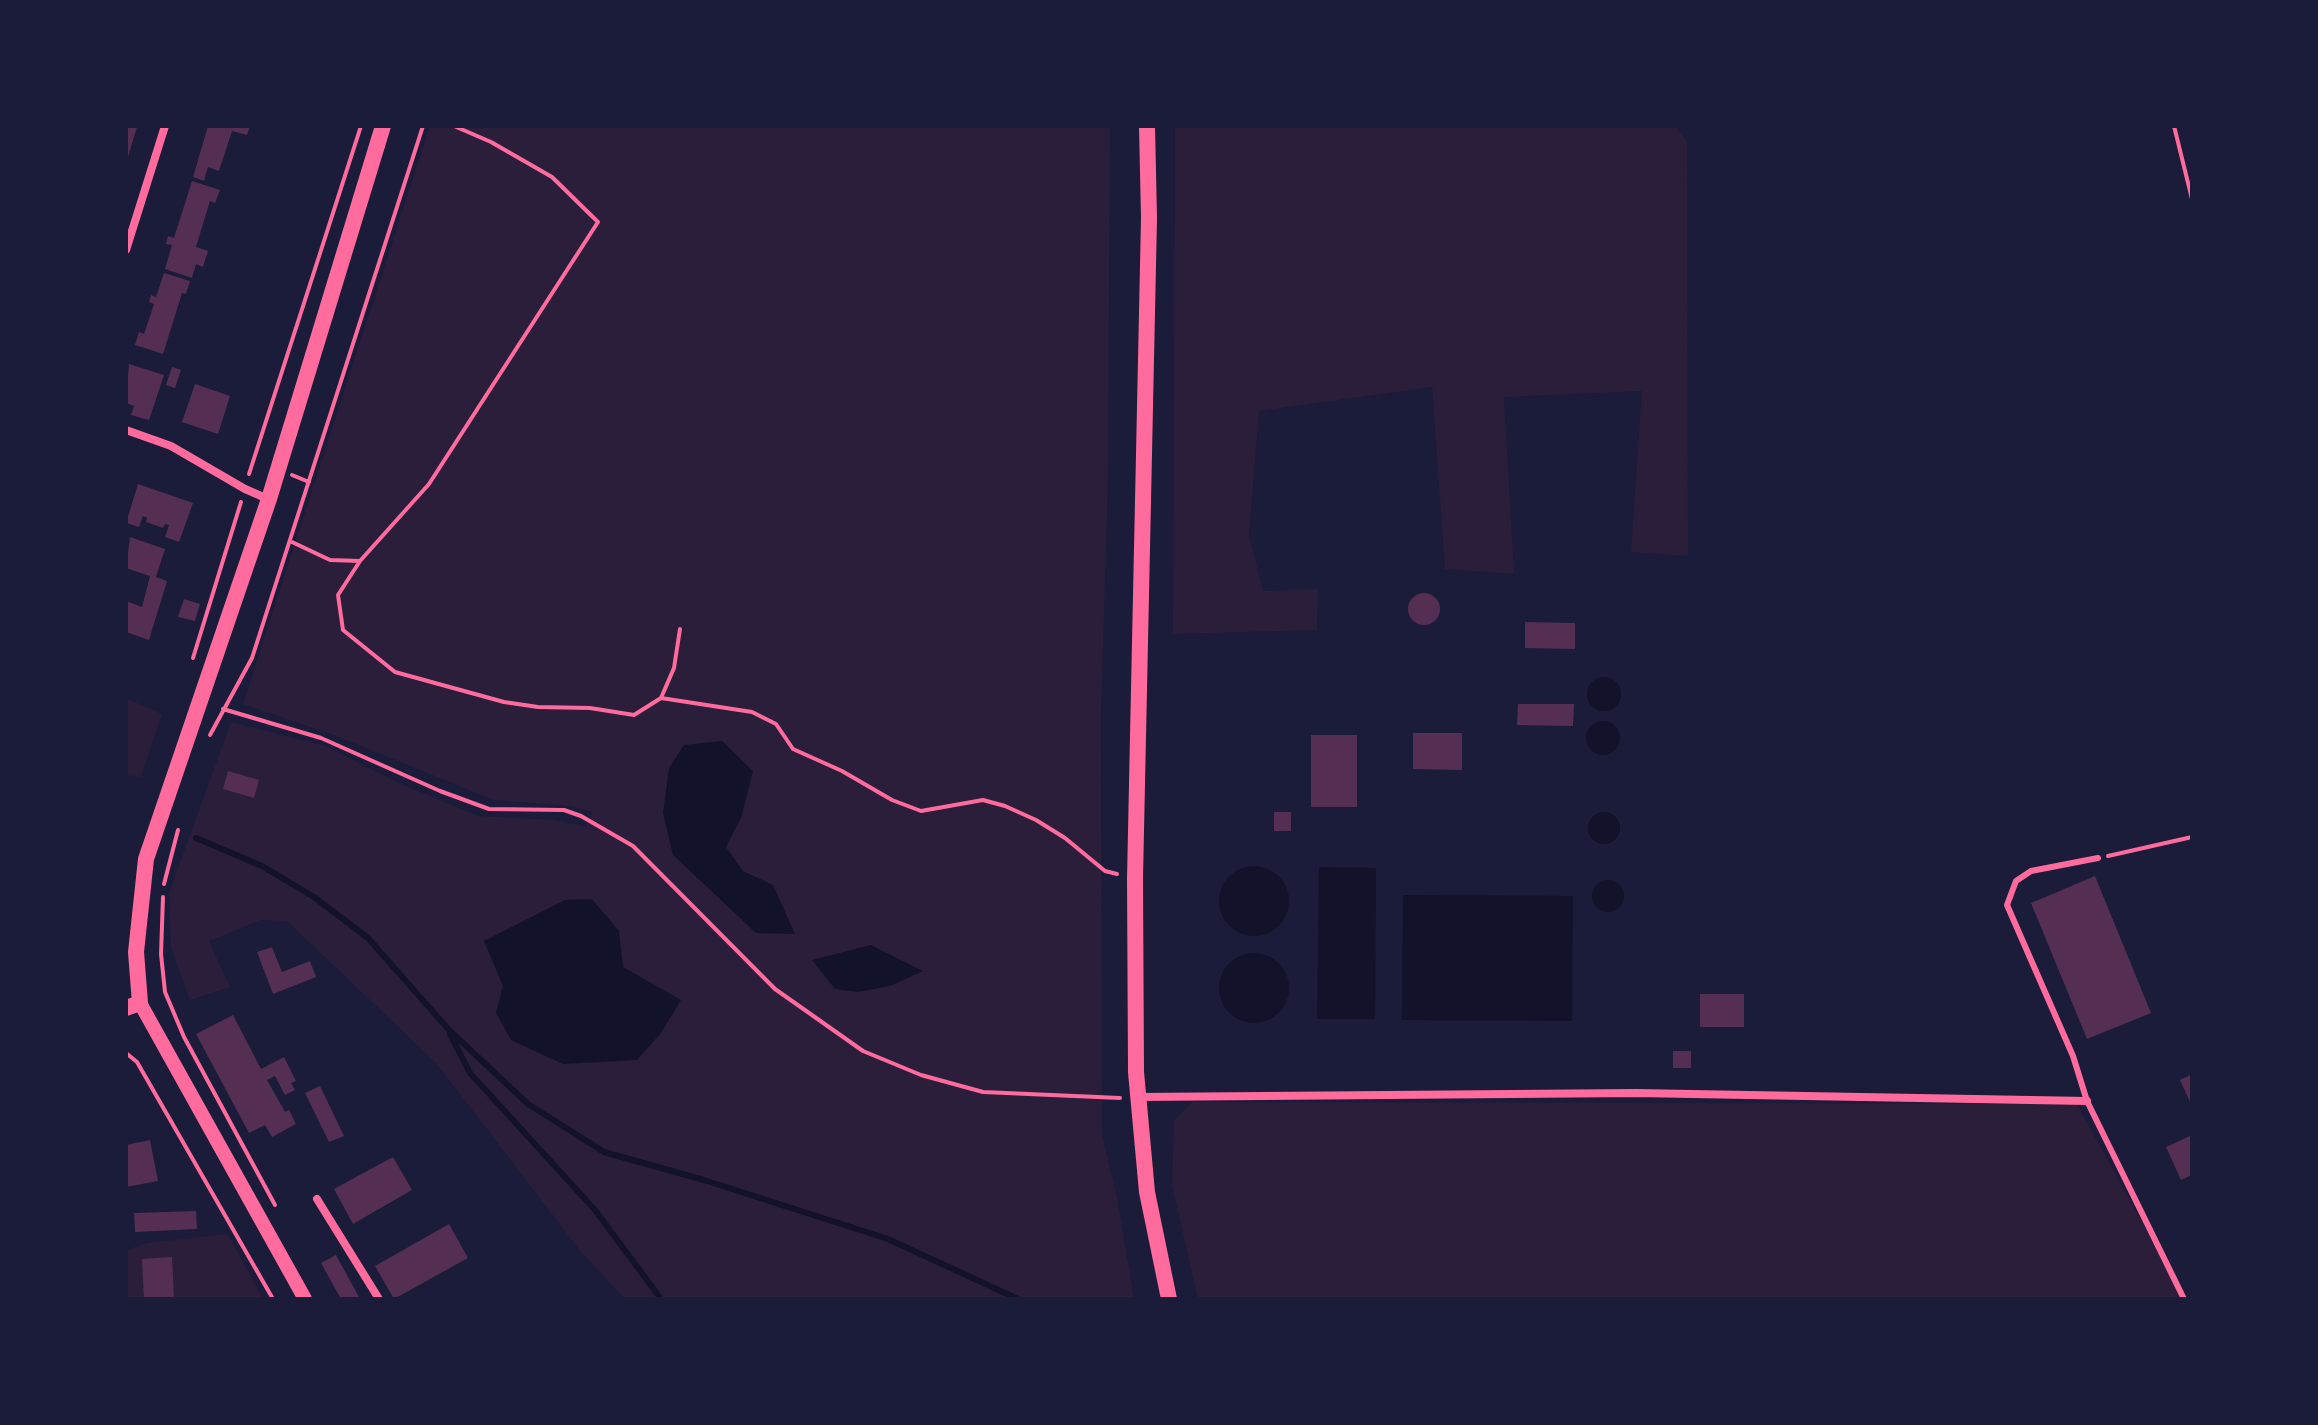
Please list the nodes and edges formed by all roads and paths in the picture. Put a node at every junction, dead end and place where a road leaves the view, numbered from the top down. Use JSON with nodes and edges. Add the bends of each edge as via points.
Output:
{"nodes":[{"id":1,"x":165,"y":126,"type":"edge"},
{"id":2,"x":361,"y":126,"type":"edge"},
{"id":3,"x":383,"y":126,"type":"edge"},
{"id":4,"x":423,"y":126,"type":"edge"},
{"id":5,"x":454,"y":126,"type":"edge"},
{"id":6,"x":1147,"y":126,"type":"edge"},
{"id":7,"x":2174,"y":126,"type":"edge"},
{"id":8,"x":2192,"y":199,"type":"edge"},
{"id":9,"x":126,"y":250,"type":"edge"},
{"id":10,"x":126,"y":430,"type":"edge"},
{"id":11,"x":249,"y":476,"type":"dead end"},
{"id":12,"x":269,"y":499,"type":"junction"},
{"id":13,"x":292,"y":542,"type":"junction"},
{"id":14,"x":360,"y":561,"type":"junction"},
{"id":15,"x":680,"y":629,"type":"dead end"},
{"id":16,"x":661,"y":698,"type":"junction"},
{"id":17,"x":198,"y":701,"type":"junction"},
{"id":18,"x":222,"y":708,"type":"junction"},
{"id":19,"x":209,"y":736,"type":"dead end"},
{"id":20,"x":181,"y":820,"type":"dead end"},
{"id":21,"x":2192,"y":837,"type":"edge"},
{"id":22,"x":2098,"y":858,"type":"joint"},
{"id":23,"x":1135,"y":878,"type":"junction"},
{"id":24,"x":133,"y":1006,"type":"edge"},
{"id":25,"x":126,"y":1053,"type":"edge"},
{"id":26,"x":145,"y":1058,"type":"dead end"},
{"id":27,"x":137,"y":1062,"type":"junction"},
{"id":28,"x":1137,"y":1097,"type":"junction"},
{"id":29,"x":1115,"y":1098,"type":"dead end"},
{"id":30,"x":2087,"y":1101,"type":"junction"},
{"id":31,"x":317,"y":1199,"type":"dead end"},
{"id":32,"x":281,"y":1217,"type":"dead end"},
{"id":33,"x":273,"y":1299,"type":"edge"},
{"id":34,"x":305,"y":1299,"type":"edge"},
{"id":35,"x":379,"y":1299,"type":"edge"},
{"id":36,"x":1169,"y":1299,"type":"edge"},
{"id":37,"x":2184,"y":1299,"type":"edge"}],
"edges":[{"from":1,"to":9,"type":"street"},
{"from":2,"to":11,"type":"path"},
{"from":3,"to":12,"type":"main road"},
{"from":4,"to":13,"type":"path"},
{"from":5,"to":14,"type":"path","via":[[552,177],[598,222],[429,484]]},
{"from":6,"to":23,"type":"main road"},
{"from":7,"to":8,"type":"path"},
{"from":10,"to":12,"type":"street","via":[[171,446]]},
{"from":12,"to":17,"type":"main road"},
{"from":13,"to":14,"type":"path","via":[[330,560]]},
{"from":13,"to":18,"type":"path","via":[[252,658]]},
{"from":14,"to":16,"type":"path","via":[[338,595],[343,630],[395,672],[538,707],[634,715]]},
{"from":15,"to":16,"type":"path","via":[[674,668]]},
{"from":16,"to":23,"type":"path","via":[[752,712],[776,724],[793,749],[921,811],[983,800],[1005,806],[1065,838],[1105,871]]},
{"from":17,"to":18,"type":"path"},
{"from":17,"to":24,"type":"main road","via":[[146,859]]},
{"from":18,"to":19,"type":"path"},
{"from":18,"to":29,"type":"path","via":[[321,738],[489,809],[564,810],[581,816],[633,846],[775,989],[863,1051],[983,1092]]},
{"from":20,"to":32,"type":"path","via":[[163,890],[158,953],[165,992]]},
{"from":21,"to":22,"type":"path"},
{"from":22,"to":30,"type":"lane","via":[[2031,871],[2016,881],[2007,905],[2073,1056]]},
{"from":23,"to":28,"type":"main road"},
{"from":24,"to":34,"type":"street"},
{"from":25,"to":27,"type":"path"},
{"from":26,"to":27,"type":"path"},
{"from":27,"to":33,"type":"path"},
{"from":28,"to":30,"type":"street","via":[[1636,1093]]},
{"from":28,"to":36,"type":"main road","via":[[1147,1192]]},
{"from":30,"to":37,"type":"lane"},
{"from":31,"to":35,"type":"street"}]}
